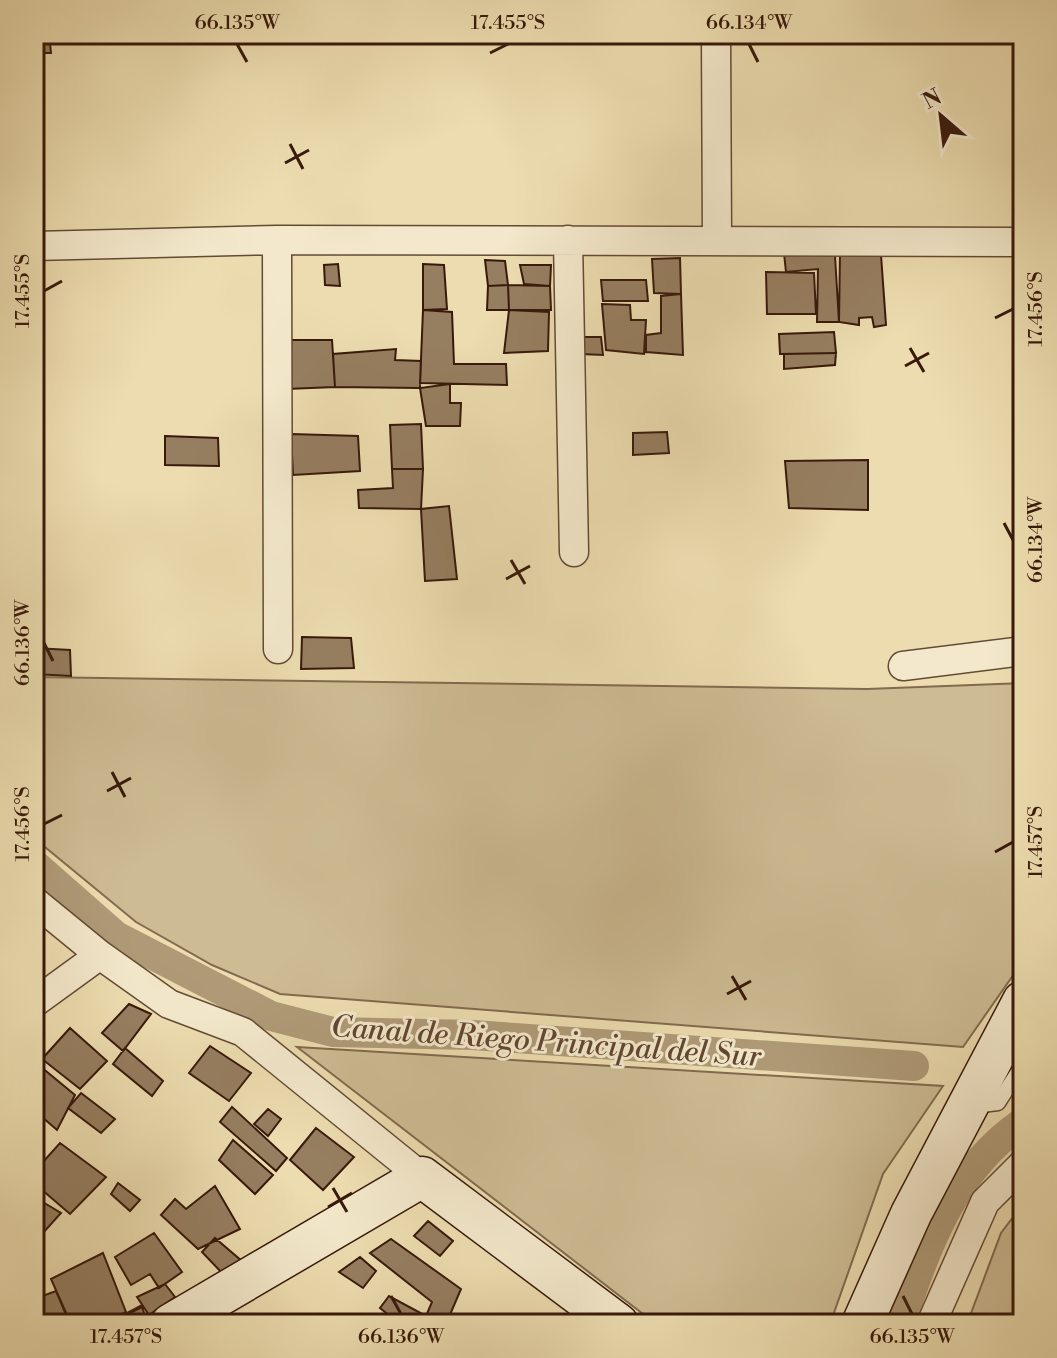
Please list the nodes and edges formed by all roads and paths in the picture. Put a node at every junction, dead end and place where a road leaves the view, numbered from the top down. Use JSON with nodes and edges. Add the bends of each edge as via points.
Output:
{"nodes":[{"id":1,"x":716,"y":34,"type":"edge"},
{"id":2,"x":277,"y":240,"type":"junction"},
{"id":3,"x":568,"y":240,"type":"junction"},
{"id":4,"x":717,"y":241,"type":"junction"},
{"id":5,"x":1023,"y":242,"type":"edge"},
{"id":6,"x":34,"y":246,"type":"edge"},
{"id":7,"x":574,"y":552,"type":"dead end"},
{"id":8,"x":278,"y":649,"type":"dead end"},
{"id":9,"x":1023,"y":651,"type":"edge"},
{"id":10,"x":903,"y":666,"type":"dead end"},
{"id":11,"x":34,"y":901,"type":"edge"},
{"id":12,"x":100,"y":955,"type":"junction"},
{"id":13,"x":1023,"y":1001,"type":"edge"},
{"id":14,"x":34,"y":1003,"type":"edge"},
{"id":15,"x":1023,"y":1064,"type":"edge"},
{"id":16,"x":966,"y":1108,"type":"junction"},
{"id":17,"x":1023,"y":1164,"type":"edge"},
{"id":18,"x":422,"y":1177,"type":"junction"},
{"id":19,"x":171,"y":1324,"type":"edge"},
{"id":20,"x":618,"y":1324,"type":"edge"},
{"id":21,"x":862,"y":1324,"type":"edge"},
{"id":22,"x":931,"y":1324,"type":"edge"}],
"edges":[{"from":1,"to":4,"type":"street"},
{"from":2,"to":3,"type":"street"},
{"from":2,"to":6,"type":"street"},
{"from":2,"to":8,"type":"street"},
{"from":3,"to":4,"type":"street"},
{"from":3,"to":7,"type":"street"},
{"from":4,"to":5,"type":"street"},
{"from":9,"to":10,"type":"street"},
{"from":11,"to":12,"type":"street"},
{"from":12,"to":14,"type":"street"},
{"from":12,"to":18,"type":"street","via":[[169,1004],[243,1032]]},
{"from":13,"to":16,"type":"main road"},
{"from":15,"to":16,"type":"lane","via":[[998,1103]]},
{"from":16,"to":21,"type":"main road"},
{"from":17,"to":22,"type":"street","via":[[985,1202]]},
{"from":18,"to":19,"type":"main road"},
{"from":18,"to":20,"type":"main road"}]}
